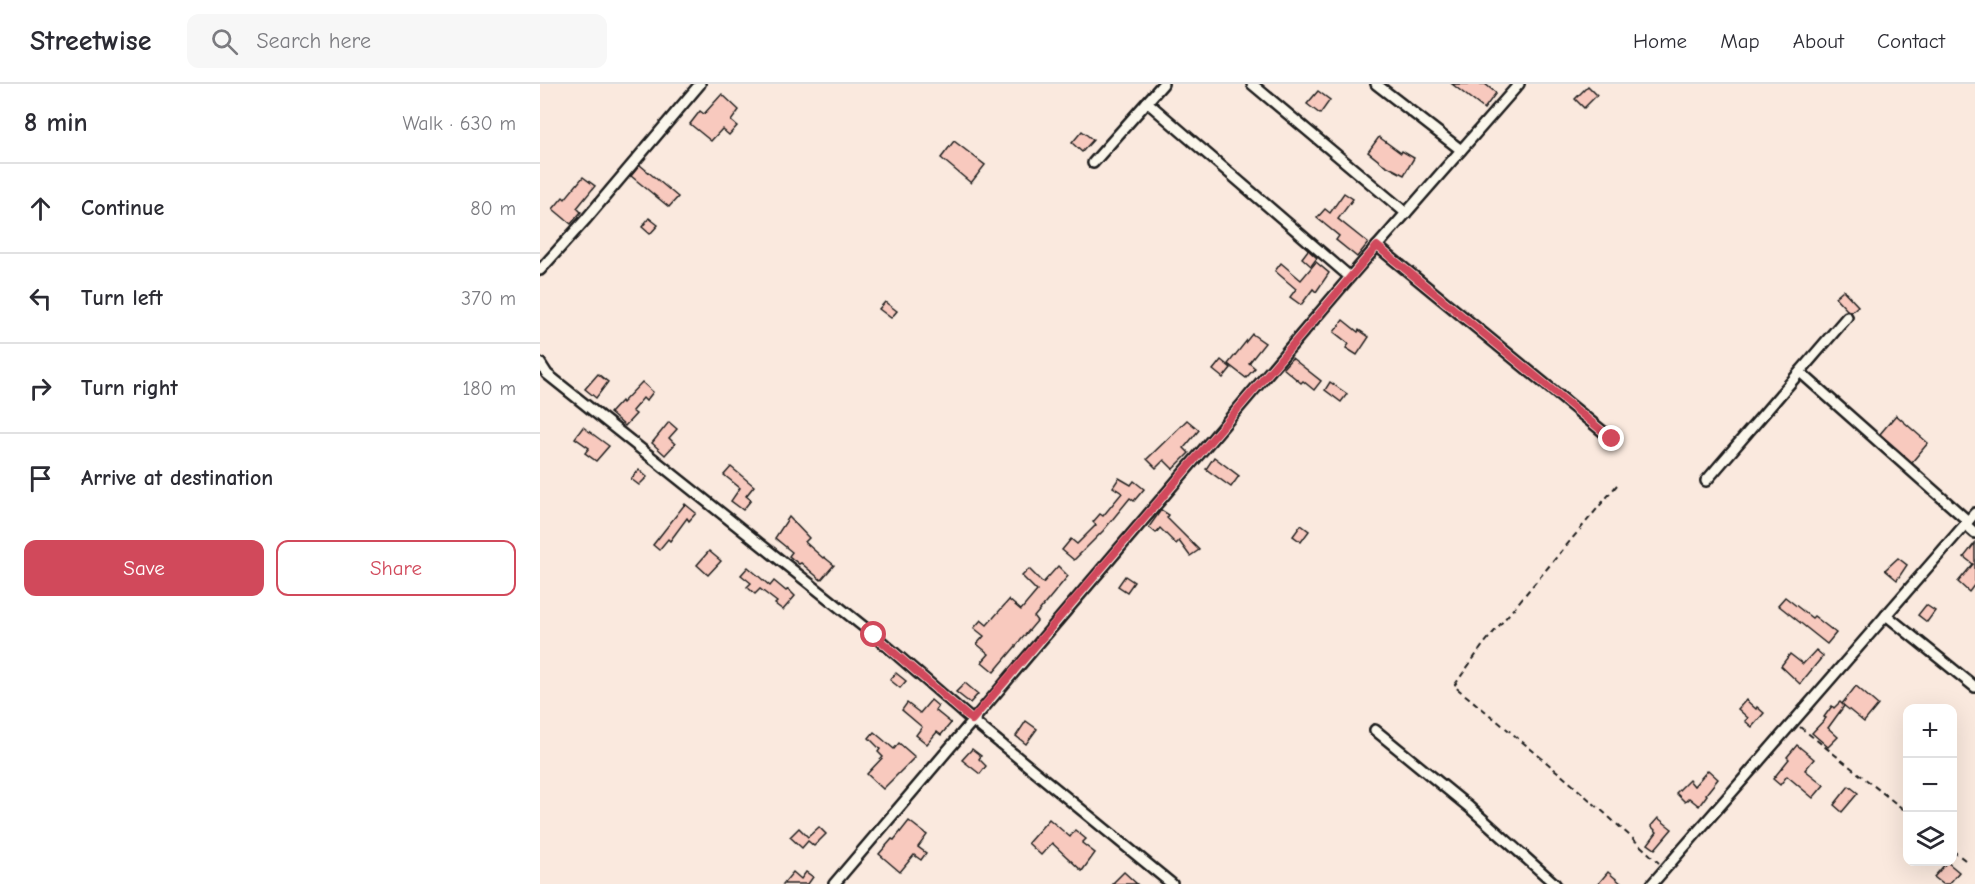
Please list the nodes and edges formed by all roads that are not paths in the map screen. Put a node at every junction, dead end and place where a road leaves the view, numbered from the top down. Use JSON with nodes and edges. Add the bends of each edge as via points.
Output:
{"nodes":[{"id":1,"x":700,"y":84,"type":"edge"},
{"id":2,"x":1163,"y":84,"type":"edge"},
{"id":3,"x":1252,"y":84,"type":"edge"},
{"id":4,"x":1376,"y":84,"type":"edge"},
{"id":5,"x":1519,"y":84,"type":"edge"},
{"id":6,"x":1147,"y":102,"type":"junction"},
{"id":7,"x":1461,"y":150,"type":"junction"},
{"id":8,"x":1093,"y":163,"type":"dead end"},
{"id":9,"x":1406,"y":213,"type":"junction"},
{"id":10,"x":1377,"y":246,"type":"junction"},
{"id":11,"x":540,"y":270,"type":"edge"},
{"id":12,"x":1350,"y":277,"type":"junction"},
{"id":13,"x":1846,"y":317,"type":"dead end"},
{"id":14,"x":540,"y":363,"type":"edge"},
{"id":15,"x":1800,"y":372,"type":"junction"},
{"id":16,"x":1612,"y":439,"type":"dead end"},
{"id":17,"x":1706,"y":481,"type":"dead end"},
{"id":18,"x":1975,"y":513,"type":"edge"},
{"id":19,"x":1966,"y":523,"type":"junction"},
{"id":20,"x":1975,"y":533,"type":"edge"},
{"id":21,"x":1886,"y":615,"type":"junction"},
{"id":22,"x":1975,"y":687,"type":"edge"},
{"id":23,"x":972,"y":720,"type":"junction"},
{"id":24,"x":1375,"y":730,"type":"dead end"},
{"id":25,"x":834,"y":884,"type":"edge"},
{"id":26,"x":1172,"y":884,"type":"edge"},
{"id":27,"x":1555,"y":884,"type":"edge"},
{"id":28,"x":1652,"y":884,"type":"edge"}],
"edges":[{"from":1,"to":11,"type":"street"},
{"from":2,"to":6,"type":"street"},
{"from":3,"to":9,"type":"street"},
{"from":4,"to":7,"type":"street"},
{"from":5,"to":7,"type":"street"},
{"from":6,"to":8,"type":"street"},
{"from":6,"to":12,"type":"street"},
{"from":7,"to":9,"type":"street"},
{"from":9,"to":10,"type":"street"},
{"from":10,"to":12,"type":"street"},
{"from":10,"to":16,"type":"street"},
{"from":12,"to":23,"type":"street"},
{"from":13,"to":15,"type":"street"},
{"from":14,"to":23,"type":"street","via":[[547,374],[874,635]]},
{"from":15,"to":17,"type":"street"},
{"from":15,"to":19,"type":"street"},
{"from":18,"to":19,"type":"street"},
{"from":19,"to":20,"type":"street"},
{"from":19,"to":21,"type":"street"},
{"from":21,"to":22,"type":"street"},
{"from":21,"to":28,"type":"street"},
{"from":23,"to":25,"type":"street"},
{"from":23,"to":26,"type":"street"},
{"from":24,"to":27,"type":"street","via":[[1470,807]]}]}
